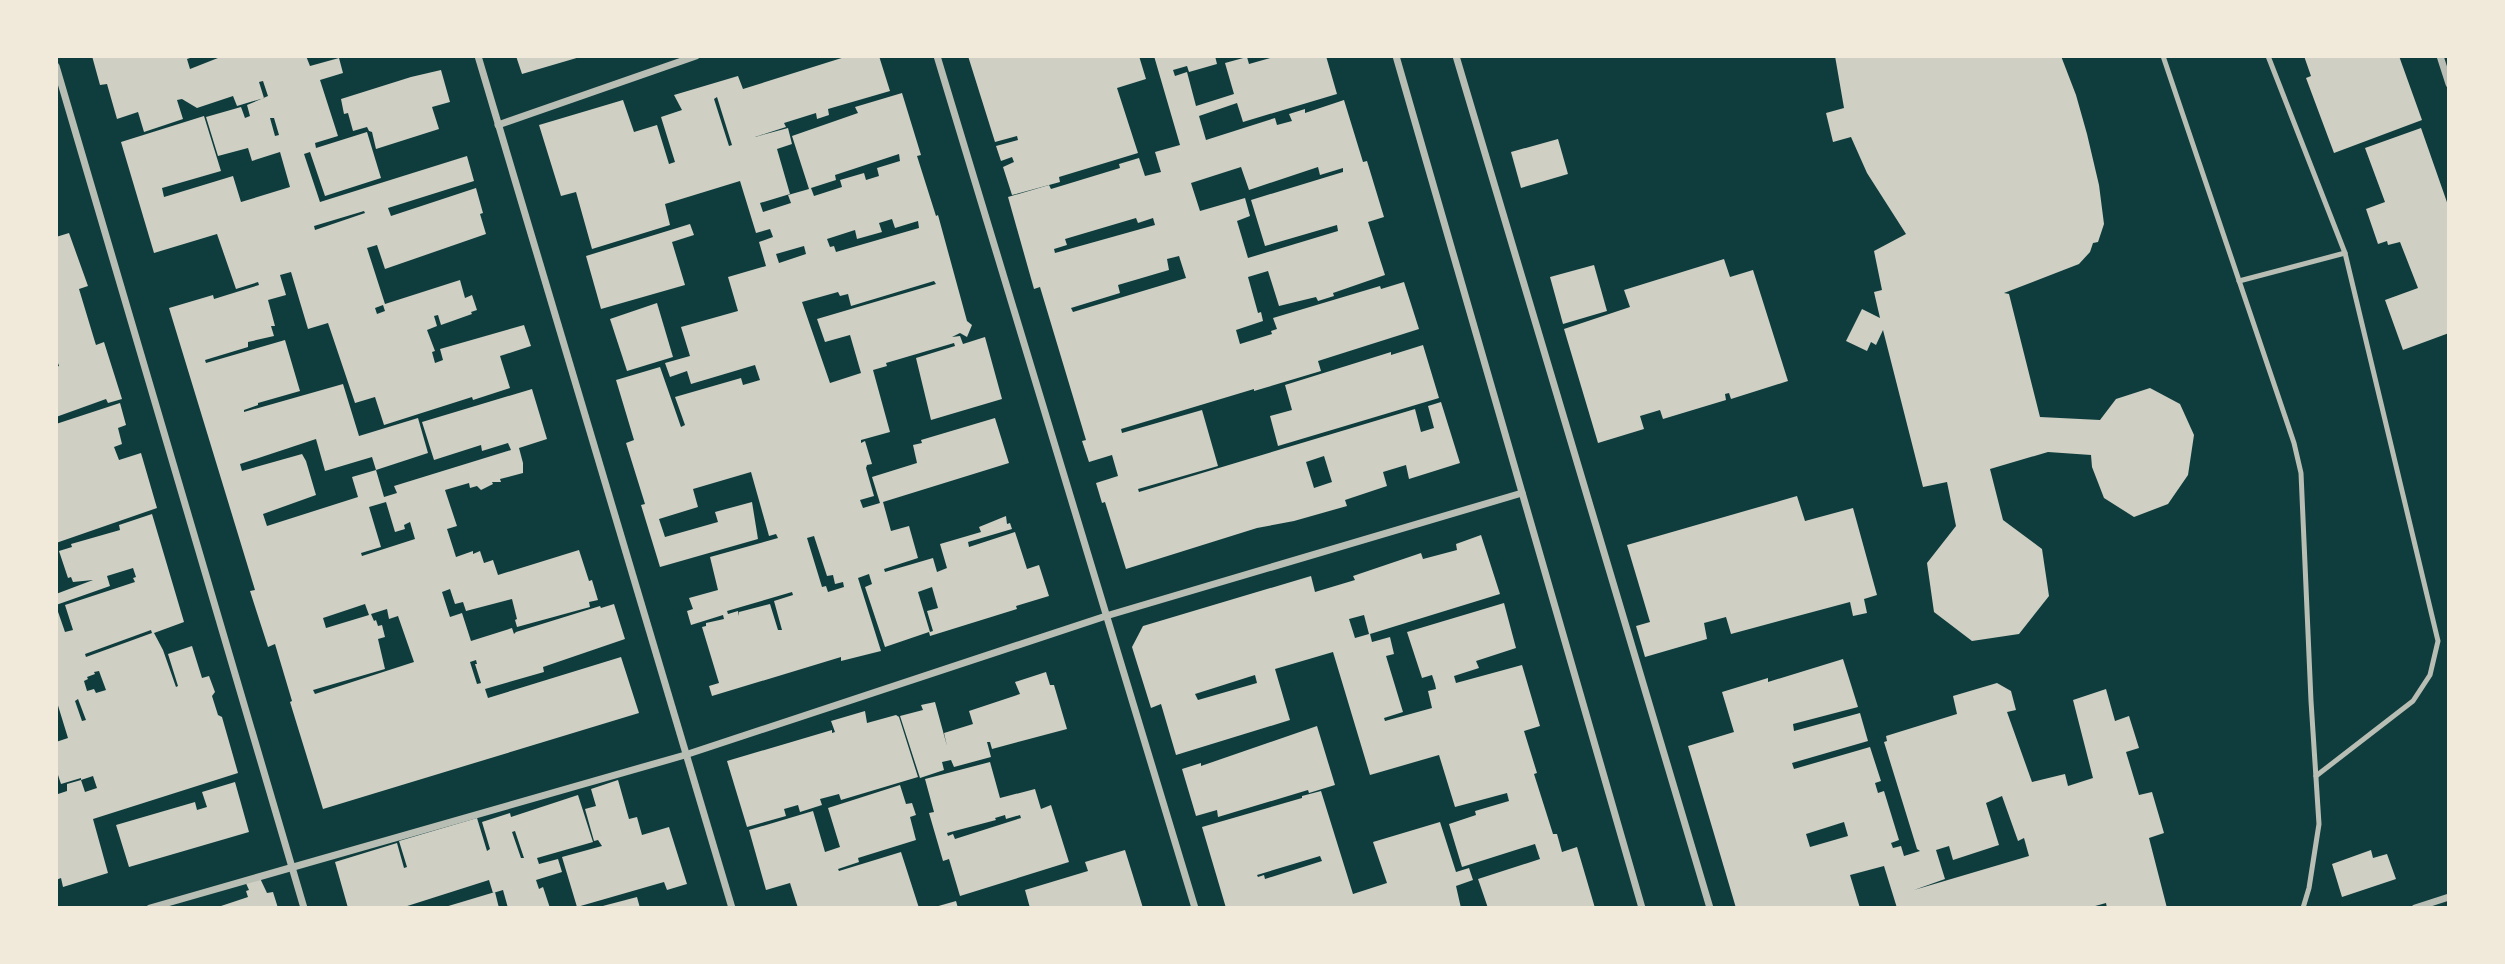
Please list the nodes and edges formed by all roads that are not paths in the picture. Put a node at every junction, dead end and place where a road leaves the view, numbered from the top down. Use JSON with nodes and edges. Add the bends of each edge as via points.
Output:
{"nodes":[{"id":1,"x":478,"y":56,"type":"edge"},
{"id":2,"x":696,"y":56,"type":"edge"},
{"id":3,"x":937,"y":56,"type":"edge"},
{"id":4,"x":1395,"y":56,"type":"edge"},
{"id":5,"x":1456,"y":56,"type":"edge"},
{"id":6,"x":2163,"y":56,"type":"edge"},
{"id":7,"x":2268,"y":56,"type":"edge"},
{"id":8,"x":2440,"y":56,"type":"edge"},
{"id":9,"x":56,"y":66,"type":"edge"},
{"id":10,"x":2449,"y":84,"type":"edge"},
{"id":11,"x":498,"y":125,"type":"junction"},
{"id":12,"x":2345,"y":253,"type":"junction"},
{"id":13,"x":2239,"y":281,"type":"junction"},
{"id":14,"x":1522,"y":492,"type":"junction"},
{"id":15,"x":1106,"y":616,"type":"junction"},
{"id":16,"x":685,"y":755,"type":"junction"},
{"id":17,"x":2316,"y":776,"type":"junction"},
{"id":18,"x":292,"y":869,"type":"junction"},
{"id":19,"x":2449,"y":897,"type":"edge"},
{"id":20,"x":2426,"y":906,"type":"edge"},
{"id":21,"x":150,"y":908,"type":"edge"},
{"id":22,"x":304,"y":908,"type":"edge"},
{"id":23,"x":732,"y":908,"type":"edge"},
{"id":24,"x":1195,"y":908,"type":"edge"},
{"id":25,"x":1642,"y":908,"type":"edge"},
{"id":26,"x":1710,"y":908,"type":"edge"},
{"id":27,"x":2303,"y":908,"type":"edge"},
{"id":28,"x":2415,"y":908,"type":"edge"}],
"edges":[{"from":1,"to":11,"type":"street"},
{"from":2,"to":11,"type":"street"},
{"from":3,"to":15,"type":"street"},
{"from":4,"to":14,"type":"street"},
{"from":5,"to":26,"type":"street"},
{"from":6,"to":13,"type":"lane"},
{"from":7,"to":12,"type":"lane"},
{"from":8,"to":10,"type":"street"},
{"from":9,"to":18,"type":"street"},
{"from":11,"to":16,"type":"street"},
{"from":12,"to":13,"type":"lane"},
{"from":12,"to":17,"type":"lane","via":[[2438,641],[2430,675],[2413,701]]},
{"from":13,"to":17,"type":"lane","via":[[2301,473]]},
{"from":14,"to":15,"type":"street"},
{"from":14,"to":25,"type":"street"},
{"from":15,"to":16,"type":"street"},
{"from":15,"to":24,"type":"street"},
{"from":16,"to":18,"type":"street"},
{"from":16,"to":23,"type":"street"},
{"from":17,"to":27,"type":"lane","via":[[2319,824]]},
{"from":18,"to":21,"type":"street"},
{"from":18,"to":22,"type":"street"},
{"from":19,"to":20,"type":"street"},
{"from":20,"to":28,"type":"street"}]}
